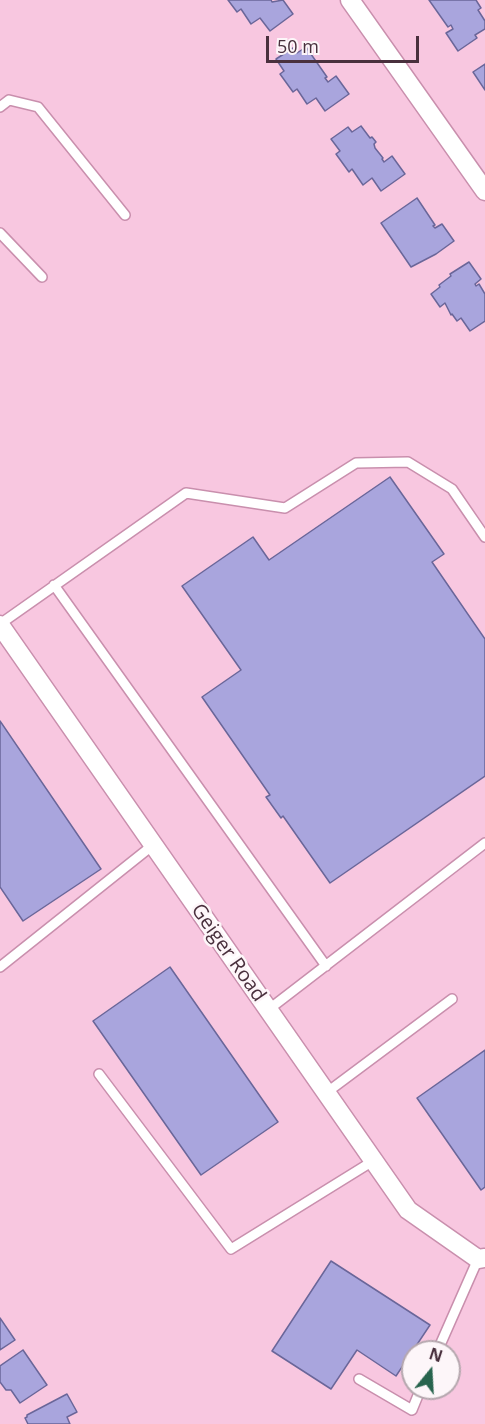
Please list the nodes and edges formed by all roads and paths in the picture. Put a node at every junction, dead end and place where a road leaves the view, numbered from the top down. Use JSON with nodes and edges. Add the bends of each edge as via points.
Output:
{"nodes":[{"id":1,"x":350,"y":0,"type":"edge"},
{"id":2,"x":0,"y":107,"type":"edge"},
{"id":3,"x":485,"y":191,"type":"edge"},
{"id":4,"x":125,"y":215,"type":"dead end"},
{"id":5,"x":0,"y":233,"type":"edge"},
{"id":6,"x":42,"y":277,"type":"dead end"},
{"id":7,"x":485,"y":537,"type":"edge"},
{"id":8,"x":54,"y":585,"type":"junction"},
{"id":9,"x":0,"y":624,"type":"edge"},
{"id":10,"x":485,"y":843,"type":"edge"},
{"id":11,"x":153,"y":844,"type":"junction"},
{"id":12,"x":326,"y":966,"type":"junction"},
{"id":13,"x":0,"y":967,"type":"edge"},
{"id":14,"x":452,"y":999,"type":"dead end"},
{"id":15,"x":268,"y":1010,"type":"junction"},
{"id":16,"x":99,"y":1074,"type":"dead end"},
{"id":17,"x":326,"y":1093,"type":"junction"},
{"id":18,"x":373,"y":1161,"type":"junction"},
{"id":19,"x":482,"y":1258,"type":"edge"},
{"id":20,"x":443,"y":1340,"type":"edge"},
{"id":21,"x":359,"y":1379,"type":"dead end"},
{"id":22,"x":416,"y":1400,"type":"edge"}],
"edges":[{"from":1,"to":3,"type":"street"},
{"from":2,"to":4,"type":"lane","via":[[9,100],[38,107]]},
{"from":5,"to":6,"type":"lane"},
{"from":7,"to":8,"type":"lane","via":[[452,489],[408,462],[356,463],[285,508],[186,493]]},
{"from":8,"to":9,"type":"lane"},
{"from":8,"to":12,"type":"lane"},
{"from":9,"to":11,"type":"street","name":"Geiger Road"},
{"from":10,"to":12,"type":"lane"},
{"from":11,"to":13,"type":"lane"},
{"from":11,"to":15,"type":"street","name":"Geiger Road"},
{"from":12,"to":15,"type":"lane"},
{"from":14,"to":17,"type":"lane"},
{"from":15,"to":17,"type":"street","name":"Geiger Road"},
{"from":16,"to":18,"type":"lane","via":[[231,1249]]},
{"from":17,"to":18,"type":"street","name":"Geiger Road"},
{"from":18,"to":19,"type":"street","name":"Geiger Road","via":[[408,1210]]},
{"from":19,"to":20,"type":"lane"},
{"from":21,"to":22,"type":"lane","via":[[412,1410]]}]}
